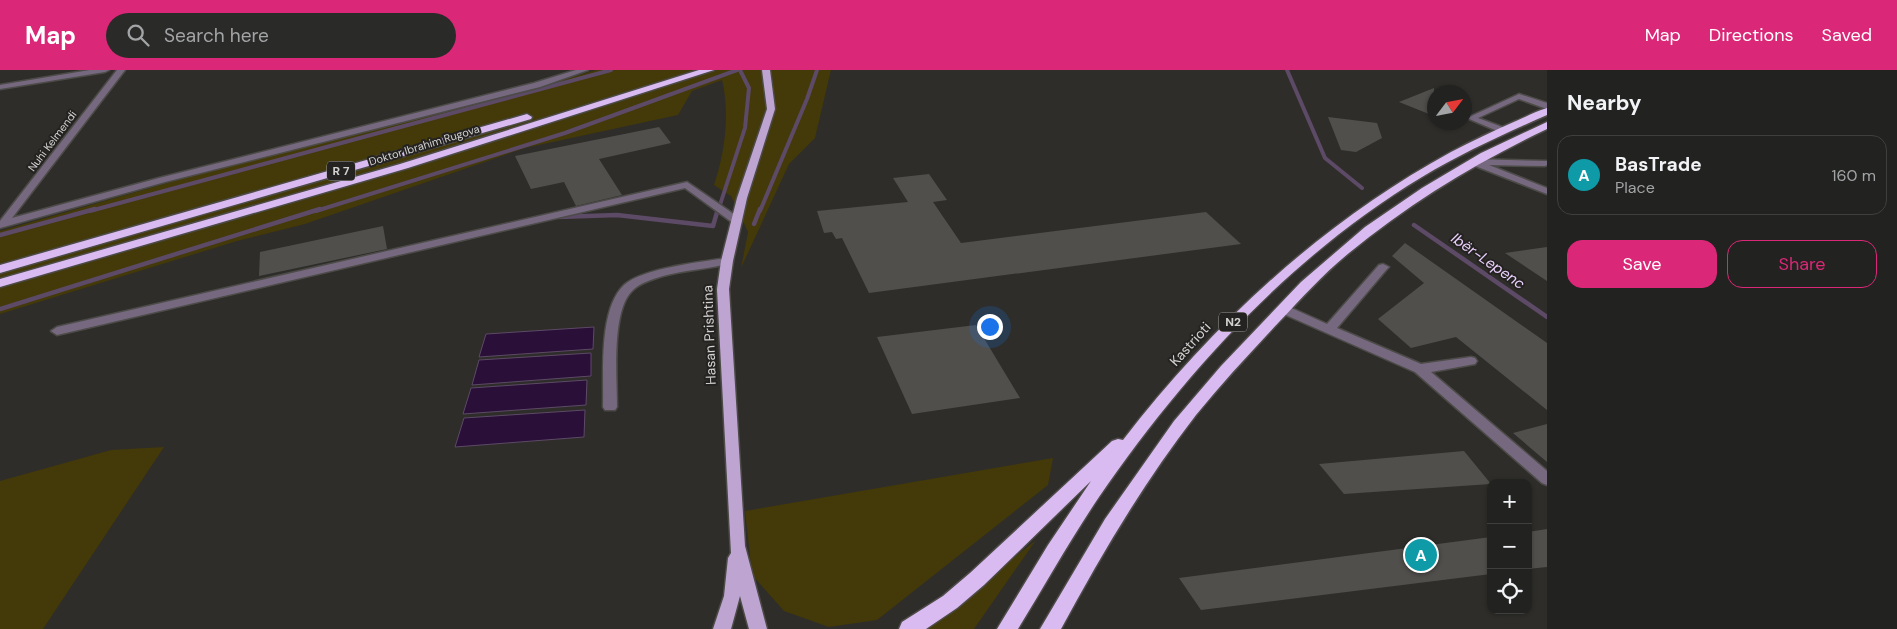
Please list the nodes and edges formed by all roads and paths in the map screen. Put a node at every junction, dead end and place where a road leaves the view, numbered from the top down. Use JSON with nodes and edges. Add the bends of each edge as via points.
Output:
{"nodes":[{"id":1,"x":105,"y":70,"type":"edge"},
{"id":2,"x":122,"y":70,"type":"edge"},
{"id":3,"x":584,"y":70,"type":"edge"},
{"id":4,"x":682,"y":70,"type":"edge"},
{"id":5,"x":709,"y":70,"type":"edge"},
{"id":6,"x":766,"y":70,"type":"edge"},
{"id":7,"x":0,"y":88,"type":"edge"},
{"id":8,"x":1547,"y":106,"type":"edge"},
{"id":9,"x":1547,"y":111,"type":"edge"},
{"id":10,"x":1547,"y":125,"type":"edge"},
{"id":11,"x":1502,"y":130,"type":"junction"},
{"id":12,"x":1473,"y":162,"type":"junction"},
{"id":13,"x":1546,"y":162,"type":"edge"},
{"id":14,"x":1514,"y":178,"type":"junction"},
{"id":15,"x":1547,"y":191,"type":"edge"},
{"id":16,"x":737,"y":221,"type":"junction"},
{"id":17,"x":1,"y":225,"type":"edge"},
{"id":18,"x":727,"y":261,"type":"junction"},
{"id":19,"x":1384,"y":267,"type":"dead end"},
{"id":20,"x":0,"y":269,"type":"edge"},
{"id":21,"x":0,"y":282,"type":"edge"},
{"id":22,"x":1283,"y":310,"type":"junction"},
{"id":23,"x":1329,"y":329,"type":"junction"},
{"id":24,"x":57,"y":331,"type":"dead end"},
{"id":25,"x":1471,"y":360,"type":"dead end"},
{"id":26,"x":1420,"y":369,"type":"junction"},
{"id":27,"x":610,"y":407,"type":"dead end"},
{"id":28,"x":1152,"y":414,"type":"junction"},
{"id":29,"x":1547,"y":479,"type":"edge"},
{"id":30,"x":737,"y":546,"type":"junction"},
{"id":31,"x":722,"y":629,"type":"edge"},
{"id":32,"x":758,"y":629,"type":"edge"},
{"id":33,"x":909,"y":629,"type":"edge"},
{"id":34,"x":1007,"y":629,"type":"edge"},
{"id":35,"x":1050,"y":629,"type":"edge"}],
"edges":[{"from":1,"to":7,"type":"street"},
{"from":2,"to":17,"type":"street","name":"Nuhi Kelmendi"},
{"from":3,"to":17,"type":"street"},
{"from":4,"to":20,"type":"highway","name":"Doktor Ibrahim Rugova","number":"R 7"},
{"from":5,"to":21,"type":"highway","name":"Doktor Ibrahim Rugova","number":"R 7","via":[[404,166]]},
{"from":6,"to":16,"type":"main road","name":"Hasan Prishtina","via":[[771,109]]},
{"from":8,"to":11,"type":"street","via":[[1519,96],[1471,118]]},
{"from":9,"to":11,"type":"highway","name":"Kastrioti","number":"N2"},
{"from":10,"to":12,"type":"highway","number":"N2"},
{"from":11,"to":28,"type":"highway","name":"Kastrioti","number":"N2","via":[[1419,174],[1327,237],[1234,321]]},
{"from":12,"to":13,"type":"street"},
{"from":12,"to":14,"type":"street"},
{"from":12,"to":22,"type":"highway","number":"N2","via":[[1381,222],[1316,275]]},
{"from":13,"to":14,"type":"street"},
{"from":14,"to":15,"type":"street"},
{"from":16,"to":18,"type":"main road","name":"Hasan Prishtina"},
{"from":16,"to":24,"type":"street","via":[[687,185]]},
{"from":18,"to":27,"type":"street","via":[[650,277],[629,288],[617,306],[612,339]]},
{"from":18,"to":30,"type":"main road","name":"Hasan Prishtina","via":[[723,289]]},
{"from":19,"to":23,"type":"street"},
{"from":22,"to":23,"type":"street"},
{"from":22,"to":35,"type":"highway","number":"N2","via":[[1219,378],[1180,426],[1101,543]]},
{"from":23,"to":26,"type":"street"},
{"from":25,"to":26,"type":"street"},
{"from":26,"to":29,"type":"street"},
{"from":28,"to":33,"type":"highway","via":[[977,579],[950,602]]},
{"from":28,"to":34,"type":"highway","name":"Kastrioti","number":"N2","via":[[1106,473]]},
{"from":30,"to":31,"type":"main road","name":"Hasan Prishtina","via":[[732,596]]},
{"from":30,"to":32,"type":"main road","name":"Hasan Prishtina"}]}
